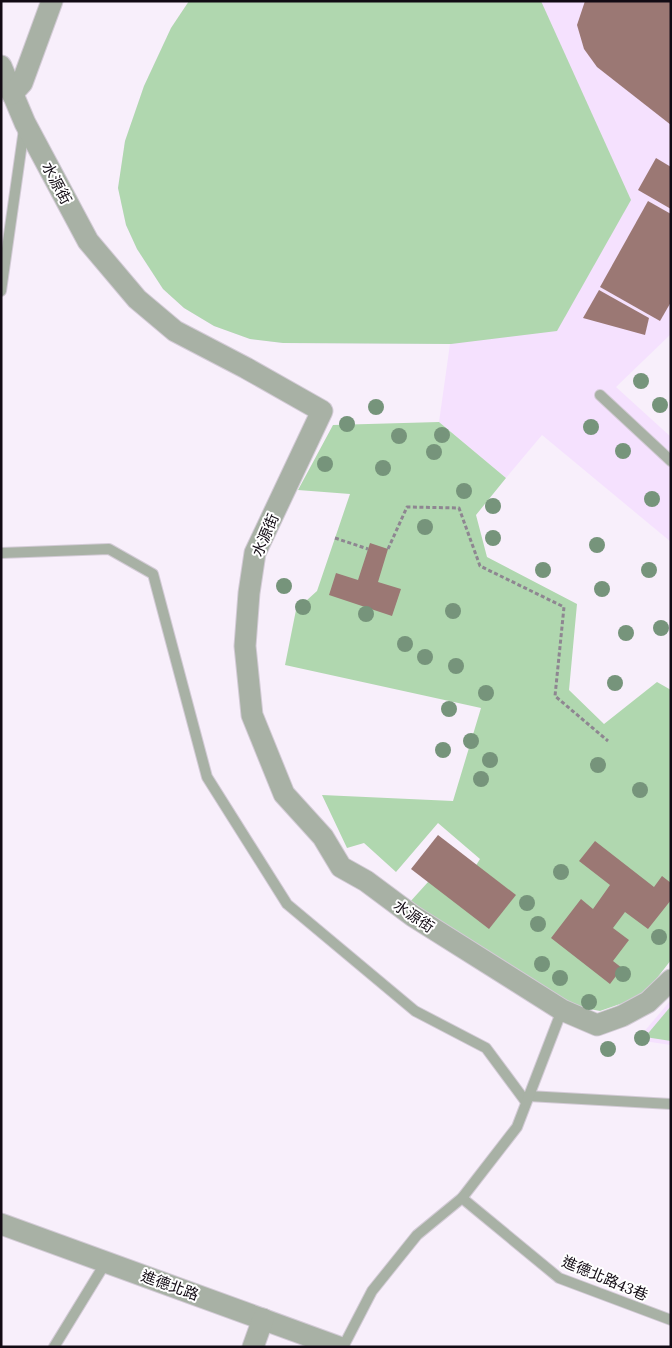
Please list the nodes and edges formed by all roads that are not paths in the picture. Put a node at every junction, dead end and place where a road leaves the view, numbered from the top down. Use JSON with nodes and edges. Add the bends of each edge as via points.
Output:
{"nodes":[{"id":1,"x":52,"y":1,"type":"edge"},
{"id":2,"x":1,"y":66,"type":"edge"},
{"id":3,"x":12,"y":94,"type":"junction"},
{"id":4,"x":25,"y":123,"type":"junction"},
{"id":5,"x":1,"y":290,"type":"edge"},
{"id":6,"x":600,"y":395,"type":"dead end"},
{"id":7,"x":671,"y":461,"type":"edge"},
{"id":8,"x":1,"y":553,"type":"edge"},
{"id":9,"x":671,"y":980,"type":"edge"},
{"id":10,"x":562,"y":1010,"type":"junction"},
{"id":11,"x":527,"y":1099,"type":"junction"},
{"id":12,"x":671,"y":1104,"type":"edge"},
{"id":13,"x":462,"y":1198,"type":"junction"},
{"id":14,"x":1,"y":1224,"type":"edge"},
{"id":15,"x":106,"y":1262,"type":"junction"},
{"id":16,"x":263,"y":1319,"type":"junction"},
{"id":17,"x":671,"y":1320,"type":"edge"},
{"id":18,"x":330,"y":1345,"type":"edge"},
{"id":19,"x":54,"y":1347,"type":"edge"},
{"id":20,"x":253,"y":1347,"type":"edge"}],
"edges":[{"from":1,"to":3,"type":"street","via":[[22,84]]},
{"from":2,"to":3,"type":"street","name":"水源街"},
{"from":3,"to":4,"type":"street","name":"水源街"},
{"from":4,"to":5,"type":"lane"},
{"from":4,"to":10,"type":"street","name":"水源街","via":[[88,241],[136,299],[175,331],[322,411],[255,553],[249,593],[245,646],[252,715],[284,794],[323,837],[341,866],[413,916]]},
{"from":6,"to":7,"type":"lane"},
{"from":8,"to":11,"type":"lane","via":[[109,549],[153,574],[207,777],[286,904],[415,1011],[486,1048]]},
{"from":9,"to":10,"type":"street","via":[[648,1002],[597,1025]]},
{"from":10,"to":11,"type":"lane"},
{"from":11,"to":12,"type":"lane"},
{"from":11,"to":13,"type":"lane","via":[[516,1127]]},
{"from":13,"to":17,"type":"lane","name":"進德北路43巷","via":[[559,1278]]},
{"from":13,"to":18,"type":"lane","via":[[417,1234]]},
{"from":14,"to":15,"type":"street","name":"進德北路"},
{"from":15,"to":16,"type":"street","name":"進德北路"},
{"from":15,"to":19,"type":"lane"},
{"from":16,"to":18,"type":"street","name":"進德北路"},
{"from":16,"to":20,"type":"street"}]}
